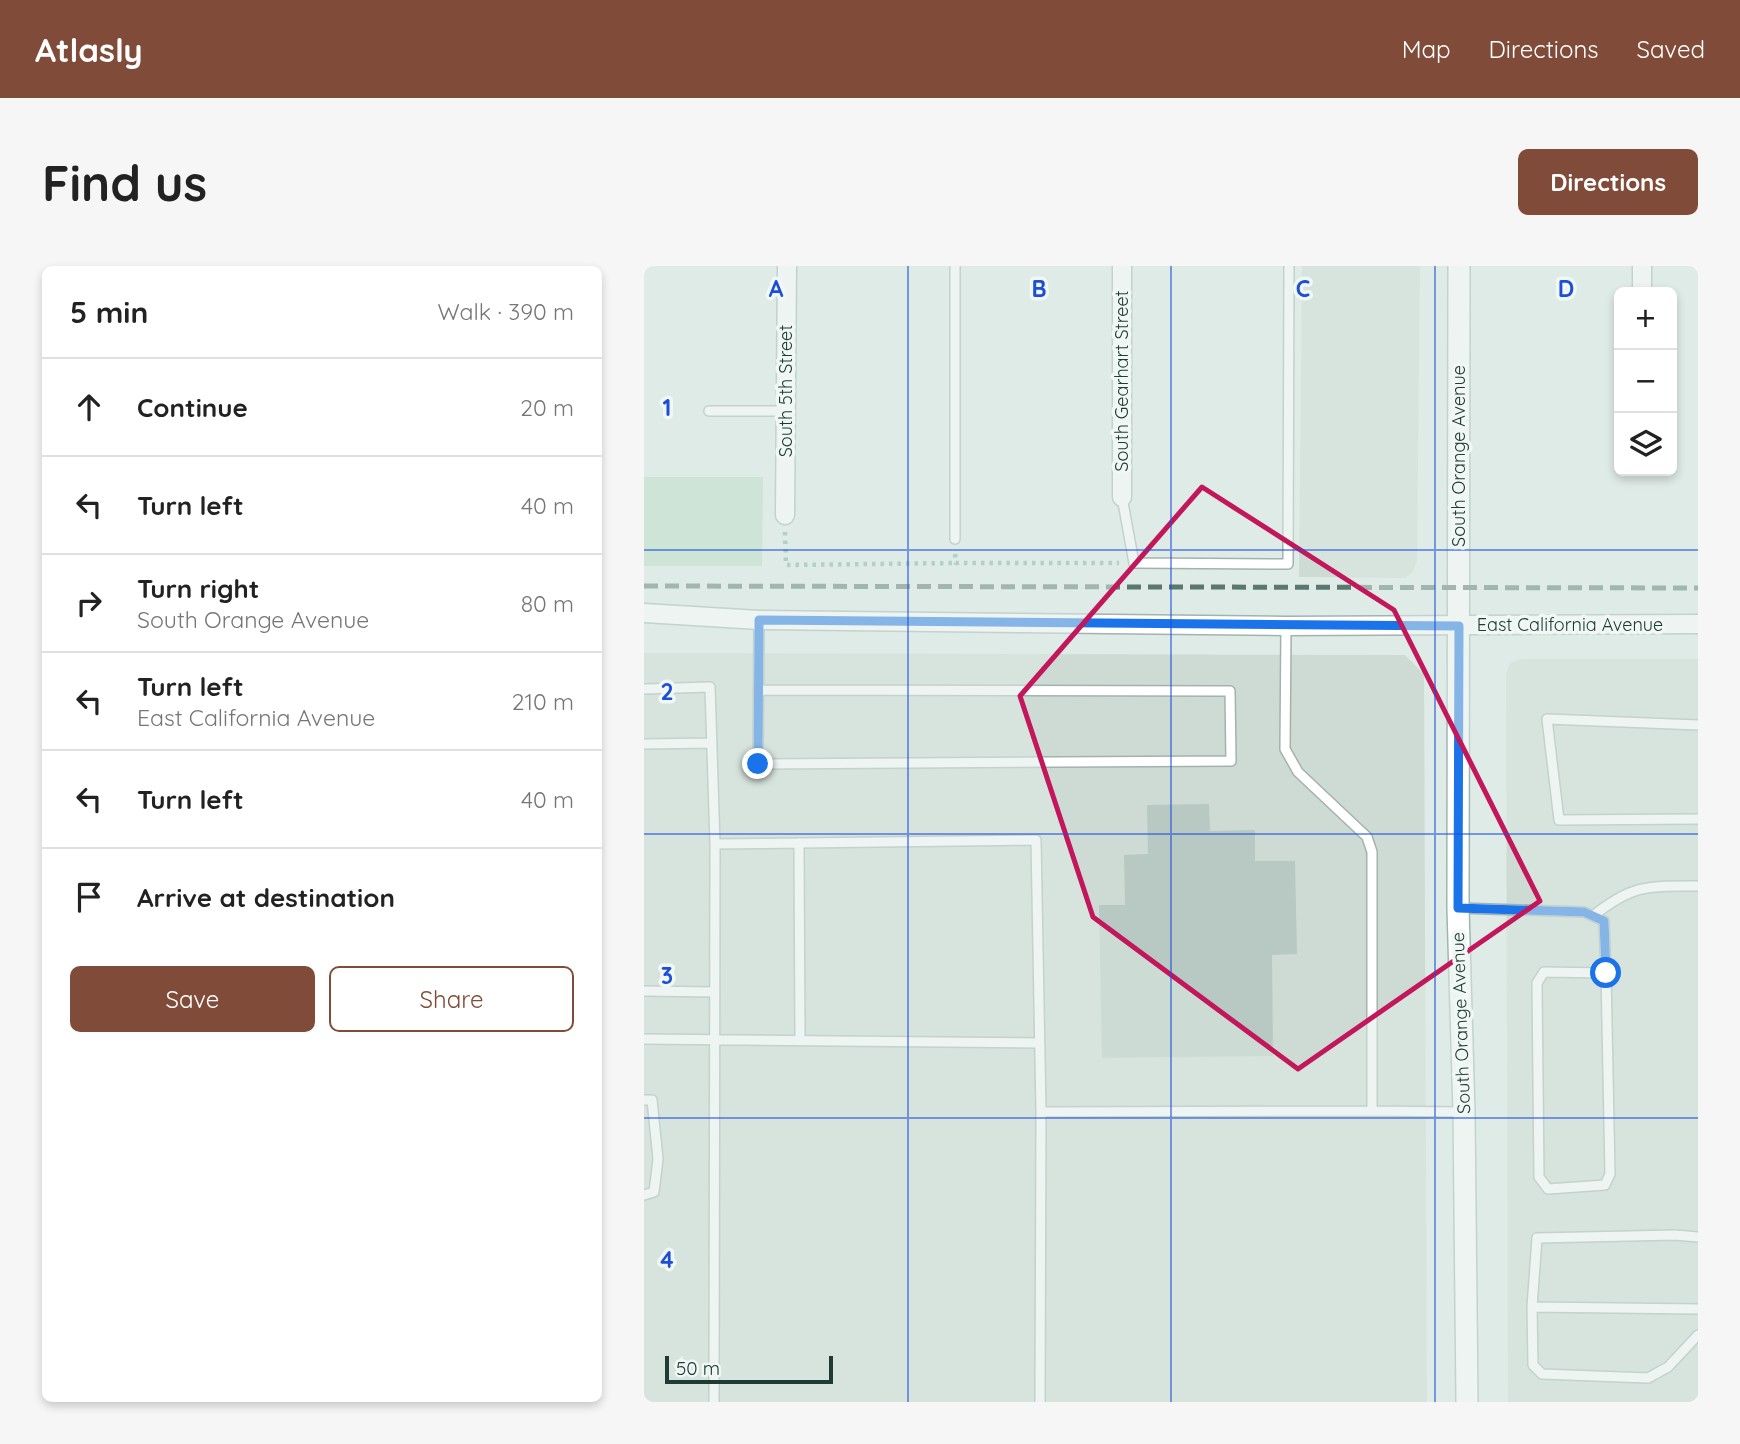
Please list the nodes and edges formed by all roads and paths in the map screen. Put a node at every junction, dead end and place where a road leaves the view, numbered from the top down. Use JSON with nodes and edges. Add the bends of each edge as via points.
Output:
{"nodes":[{"id":1,"x":787,"y":266,"type":"edge"},
{"id":2,"x":955,"y":266,"type":"edge"},
{"id":3,"x":1122,"y":266,"type":"edge"},
{"id":4,"x":1289,"y":266,"type":"edge"},
{"id":5,"x":1459,"y":266,"type":"edge"},
{"id":6,"x":1642,"y":266,"type":"edge"},
{"id":7,"x":1642,"y":287,"type":"edge"},
{"id":8,"x":709,"y":411,"type":"dead end"},
{"id":9,"x":786,"y":411,"type":"junction"},
{"id":10,"x":1122,"y":497,"type":"joint"},
{"id":11,"x":785,"y":515,"type":"joint"},
{"id":12,"x":955,"y":540,"type":"joint"},
{"id":13,"x":956,"y":563,"type":"junction"},
{"id":14,"x":1134,"y":563,"type":"junction"},
{"id":15,"x":644,"y":613,"type":"edge"},
{"id":16,"x":759,"y":620,"type":"junction"},
{"id":17,"x":1698,"y":624,"type":"edge"},
{"id":18,"x":1286,"y":626,"type":"junction"},
{"id":19,"x":1459,"y":626,"type":"junction"},
{"id":20,"x":644,"y":690,"type":"edge"},
{"id":21,"x":759,"y":690,"type":"junction"},
{"id":22,"x":1698,"y":725,"type":"edge"},
{"id":23,"x":712,"y":743,"type":"junction"},
{"id":24,"x":644,"y":744,"type":"edge"},
{"id":25,"x":1698,"y":819,"type":"edge"},
{"id":26,"x":799,"y":843,"type":"junction"},
{"id":27,"x":715,"y":844,"type":"junction"},
{"id":28,"x":1698,"y":886,"type":"edge"},
{"id":29,"x":1458,"y":908,"type":"junction"},
{"id":30,"x":1593,"y":916,"type":"junction"},
{"id":31,"x":1606,"y":973,"type":"junction"},
{"id":32,"x":644,"y":991,"type":"edge"},
{"id":33,"x":715,"y":992,"type":"junction"},
{"id":34,"x":644,"y":1039,"type":"edge"},
{"id":35,"x":715,"y":1040,"type":"junction"},
{"id":36,"x":800,"y":1041,"type":"junction"},
{"id":37,"x":1040,"y":1043,"type":"junction"},
{"id":38,"x":644,"y":1100,"type":"edge"},
{"id":39,"x":1372,"y":1111,"type":"junction"},
{"id":40,"x":1041,"y":1112,"type":"junction"},
{"id":41,"x":1464,"y":1112,"type":"junction"},
{"id":42,"x":644,"y":1195,"type":"edge"},
{"id":43,"x":1698,"y":1237,"type":"edge"},
{"id":44,"x":1532,"y":1307,"type":"junction"},
{"id":45,"x":1698,"y":1309,"type":"edge"},
{"id":46,"x":1698,"y":1335,"type":"edge"},
{"id":47,"x":714,"y":1402,"type":"edge"},
{"id":48,"x":1040,"y":1402,"type":"edge"},
{"id":49,"x":1466,"y":1402,"type":"edge"}],
"edges":[{"from":1,"to":9,"type":"street","name":"South 5th Street"},
{"from":2,"to":12,"type":"lane"},
{"from":3,"to":10,"type":"street","name":"South Gearhart Street"},
{"from":4,"to":14,"type":"lane","via":[[1288,564]]},
{"from":5,"to":19,"type":"street","name":"South Orange Avenue"},
{"from":6,"to":7,"type":"street"},
{"from":8,"to":9,"type":"lane"},
{"from":9,"to":11,"type":"street","name":"South 5th Street"},
{"from":10,"to":14,"type":"lane"},
{"from":11,"to":13,"type":"path","via":[[786,565]]},
{"from":12,"to":13,"type":"path"},
{"from":13,"to":14,"type":"path"},
{"from":15,"to":16,"type":"street","name":"East California Avenue"},
{"from":16,"to":18,"type":"street","name":"East California Avenue"},
{"from":16,"to":21,"type":"lane"},
{"from":17,"to":19,"type":"street","name":"East California Avenue"},
{"from":18,"to":19,"type":"street","name":"East California Avenue"},
{"from":18,"to":39,"type":"lane","via":[[1285,749],[1298,772],[1367,837],[1372,852]]},
{"from":19,"to":29,"type":"street","name":"South Orange Avenue"},
{"from":20,"to":23,"type":"lane","via":[[710,687]]},
{"from":21,"to":21,"type":"lane","via":[[758,764],[1231,761],[1230,691]]},
{"from":22,"to":25,"type":"lane","via":[[1547,719],[1559,820]]},
{"from":23,"to":24,"type":"lane"},
{"from":23,"to":27,"type":"lane"},
{"from":26,"to":27,"type":"lane"},
{"from":26,"to":36,"type":"lane"},
{"from":26,"to":37,"type":"lane","via":[[1036,840]]},
{"from":27,"to":33,"type":"lane"},
{"from":28,"to":30,"type":"lane","via":[[1650,886],[1618,896]]},
{"from":29,"to":30,"type":"lane"},
{"from":29,"to":41,"type":"street","name":"South Orange Avenue"},
{"from":30,"to":31,"type":"lane","via":[[1604,921]]},
{"from":31,"to":31,"type":"lane","via":[[1610,1174],[1605,1185],[1548,1189],[1539,1177],[1537,983],[1544,971]]},
{"from":32,"to":33,"type":"lane"},
{"from":33,"to":35,"type":"lane"},
{"from":34,"to":35,"type":"lane"},
{"from":35,"to":36,"type":"lane"},
{"from":35,"to":47,"type":"lane"},
{"from":36,"to":37,"type":"lane"},
{"from":37,"to":40,"type":"lane"},
{"from":38,"to":42,"type":"lane","via":[[652,1100],[659,1159],[654,1192]]},
{"from":39,"to":40,"type":"lane"},
{"from":39,"to":41,"type":"lane"},
{"from":40,"to":48,"type":"lane"},
{"from":41,"to":49,"type":"street","name":"South Orange Avenue"},
{"from":43,"to":44,"type":"lane","via":[[1537,1238]]},
{"from":44,"to":45,"type":"lane"},
{"from":44,"to":46,"type":"lane","via":[[1533,1365],[1542,1374],[1648,1378],[1668,1367]]}]}
